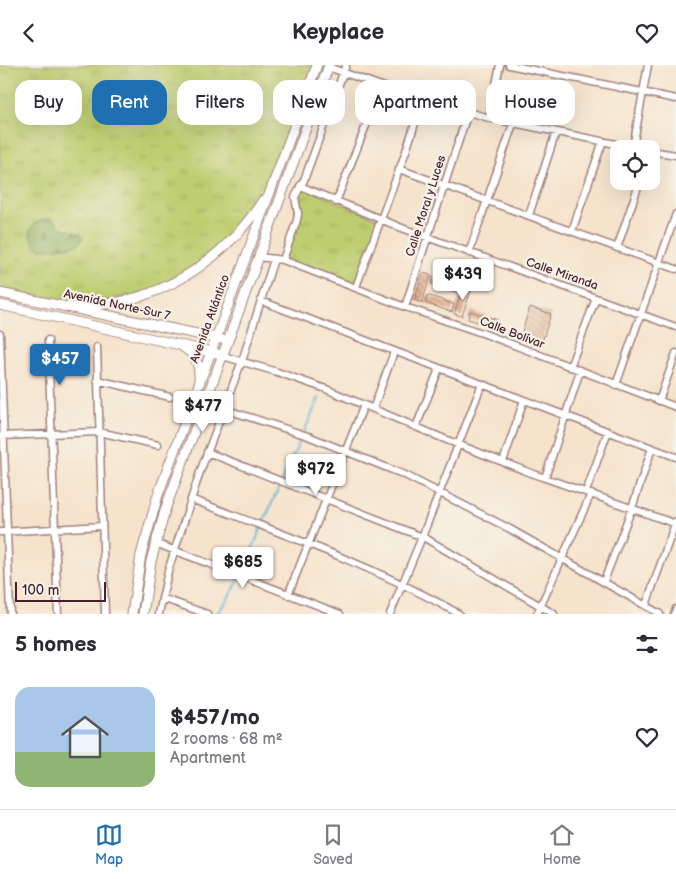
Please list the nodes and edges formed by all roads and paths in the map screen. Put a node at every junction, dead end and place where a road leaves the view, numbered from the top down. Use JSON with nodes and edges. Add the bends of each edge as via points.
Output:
{"nodes":[{"id":1,"x":317,"y":65,"type":"edge"},
{"id":2,"x":500,"y":65,"type":"edge"},
{"id":3,"x":509,"y":65,"type":"edge"},
{"id":4,"x":648,"y":65,"type":"edge"},
{"id":5,"x":329,"y":66,"type":"edge"},
{"id":6,"x":344,"y":69,"type":"edge"},
{"id":7,"x":373,"y":80,"type":"edge"},
{"id":8,"x":497,"y":80,"type":"edge"},
{"id":9,"x":643,"y":92,"type":"junction"},
{"id":10,"x":676,"y":99,"type":"edge"},
{"id":11,"x":366,"y":125,"type":"edge"},
{"id":12,"x":414,"y":125,"type":"edge"},
{"id":13,"x":464,"y":125,"type":"edge"},
{"id":14,"x":514,"y":125,"type":"edge"},
{"id":15,"x":519,"y":125,"type":"edge"},
{"id":16,"x":556,"y":132,"type":"junction"},
{"id":17,"x":638,"y":140,"type":"edge"},
{"id":18,"x":603,"y":141,"type":"junction"},
{"id":19,"x":610,"y":142,"type":"edge"},
{"id":20,"x":660,"y":152,"type":"edge"},
{"id":21,"x":676,"y":155,"type":"edge"},
{"id":22,"x":399,"y":169,"type":"junction"},
{"id":23,"x":274,"y":180,"type":"junction"},
{"id":24,"x":445,"y":185,"type":"junction"},
{"id":25,"x":300,"y":186,"type":"junction"},
{"id":26,"x":637,"y":190,"type":"edge"},
{"id":27,"x":488,"y":200,"type":"junction"},
{"id":28,"x":336,"y":201,"type":"junction"},
{"id":29,"x":529,"y":215,"type":"junction"},
{"id":30,"x":676,"y":215,"type":"edge"},
{"id":31,"x":381,"y":220,"type":"junction"},
{"id":32,"x":572,"y":231,"type":"junction"},
{"id":33,"x":427,"y":237,"type":"junction"},
{"id":34,"x":617,"y":248,"type":"junction"},
{"id":35,"x":469,"y":253,"type":"junction"},
{"id":36,"x":259,"y":257,"type":"junction"},
{"id":37,"x":274,"y":259,"type":"junction"},
{"id":38,"x":283,"y":260,"type":"junction"},
{"id":39,"x":658,"y":263,"type":"junction"},
{"id":40,"x":676,"y":269,"type":"edge"},
{"id":41,"x":356,"y":287,"type":"junction"},
{"id":42,"x":0,"y":293,"type":"edge"},
{"id":43,"x":596,"y":298,"type":"junction"},
{"id":44,"x":261,"y":301,"type":"junction"},
{"id":45,"x":0,"y":305,"type":"edge"},
{"id":46,"x":65,"y":307,"type":"junction"},
{"id":47,"x":405,"y":307,"type":"junction"},
{"id":48,"x":640,"y":314,"type":"junction"},
{"id":49,"x":676,"y":327,"type":"edge"},
{"id":50,"x":0,"y":334,"type":"edge"},
{"id":51,"x":216,"y":338,"type":"junction"},
{"id":52,"x":48,"y":340,"type":"dead end"},
{"id":53,"x":228,"y":341,"type":"junction"},
{"id":54,"x":180,"y":345,"type":"junction"},
{"id":55,"x":97,"y":347,"type":"dead end"},
{"id":56,"x":211,"y":352,"type":"junction"},
{"id":57,"x":394,"y":352,"type":"junction"},
{"id":58,"x":676,"y":353,"type":"edge"},
{"id":59,"x":223,"y":355,"type":"junction"},
{"id":60,"x":242,"y":361,"type":"junction"},
{"id":61,"x":570,"y":367,"type":"junction"},
{"id":62,"x":439,"y":369,"type":"junction"},
{"id":63,"x":580,"y":371,"type":"junction"},
{"id":64,"x":97,"y":380,"type":"junction"},
{"id":65,"x":482,"y":384,"type":"junction"},
{"id":66,"x":616,"y":385,"type":"junction"},
{"id":67,"x":198,"y":388,"type":"junction"},
{"id":68,"x":170,"y":397,"type":"dead end"},
{"id":69,"x":524,"y":400,"type":"junction"},
{"id":70,"x":659,"y":401,"type":"junction"},
{"id":71,"x":364,"y":405,"type":"junction"},
{"id":72,"x":676,"y":407,"type":"edge"},
{"id":73,"x":224,"y":409,"type":"junction"},
{"id":74,"x":373,"y":409,"type":"junction"},
{"id":75,"x":567,"y":415,"type":"junction"},
{"id":76,"x":416,"y":427,"type":"junction"},
{"id":77,"x":608,"y":431,"type":"junction"},
{"id":78,"x":98,"y":432,"type":"junction"},
{"id":79,"x":51,"y":433,"type":"junction"},
{"id":80,"x":2,"y":436,"type":"edge"},
{"id":81,"x":158,"y":445,"type":"dead end"},
{"id":82,"x":458,"y":445,"type":"junction"},
{"id":83,"x":652,"y":447,"type":"junction"},
{"id":84,"x":346,"y":451,"type":"junction"},
{"id":85,"x":207,"y":452,"type":"junction"},
{"id":86,"x":676,"y":457,"type":"edge"},
{"id":87,"x":503,"y":462,"type":"junction"},
{"id":88,"x":545,"y":478,"type":"junction"},
{"id":89,"x":440,"y":492,"type":"junction"},
{"id":90,"x":589,"y":493,"type":"junction"},
{"id":91,"x":191,"y":499,"type":"junction"},
{"id":92,"x":327,"y":499,"type":"junction"},
{"id":93,"x":632,"y":508,"type":"junction"},
{"id":94,"x":676,"y":523,"type":"edge"},
{"id":95,"x":102,"y":526,"type":"junction"},
{"id":96,"x":54,"y":529,"type":"junction"},
{"id":97,"x":4,"y":532,"type":"edge"},
{"id":98,"x":422,"y":537,"type":"junction"},
{"id":99,"x":155,"y":543,"type":"junction"},
{"id":100,"x":309,"y":545,"type":"junction"},
{"id":101,"x":175,"y":550,"type":"junction"},
{"id":102,"x":563,"y":559,"type":"junction"},
{"id":103,"x":604,"y":581,"type":"junction"},
{"id":104,"x":403,"y":584,"type":"junction"},
{"id":105,"x":288,"y":595,"type":"junction"},
{"id":106,"x":162,"y":597,"type":"junction"},
{"id":107,"x":646,"y":605,"type":"junction"},
{"id":108,"x":540,"y":606,"type":"junction"},
{"id":109,"x":676,"y":609,"type":"edge"},
{"id":110,"x":10,"y":614,"type":"edge"},
{"id":111,"x":58,"y":614,"type":"edge"},
{"id":112,"x":105,"y":614,"type":"edge"},
{"id":113,"x":132,"y":614,"type":"edge"},
{"id":114,"x":143,"y":614,"type":"edge"},
{"id":115,"x":159,"y":614,"type":"edge"},
{"id":116,"x":207,"y":614,"type":"edge"},
{"id":117,"x":340,"y":614,"type":"edge"},
{"id":118,"x":390,"y":614,"type":"edge"},
{"id":119,"x":459,"y":614,"type":"edge"},
{"id":120,"x":537,"y":614,"type":"edge"},
{"id":121,"x":554,"y":614,"type":"edge"},
{"id":122,"x":660,"y":614,"type":"edge"},
{"id":123,"x":674,"y":614,"type":"edge"}],
"edges":[{"from":1,"to":23,"type":"main road","name":"Avenida Atlántico"},
{"from":2,"to":8,"type":"street"},
{"from":3,"to":9,"type":"street"},
{"from":4,"to":9,"type":"street"},
{"from":5,"to":6,"type":"street"},
{"from":5,"to":36,"type":"main road","name":"Avenida Atlántico"},
{"from":6,"to":7,"type":"street"},
{"from":6,"to":25,"type":"street"},
{"from":9,"to":10,"type":"street"},
{"from":9,"to":17,"type":"street"},
{"from":11,"to":28,"type":"street"},
{"from":12,"to":22,"type":"street"},
{"from":13,"to":24,"type":"street","name":"Calle Moral y Luces"},
{"from":14,"to":27,"type":"street"},
{"from":15,"to":16,"type":"street"},
{"from":16,"to":18,"type":"street"},
{"from":16,"to":29,"type":"street"},
{"from":18,"to":19,"type":"street"},
{"from":18,"to":32,"type":"street"},
{"from":20,"to":21,"type":"street"},
{"from":22,"to":24,"type":"street"},
{"from":22,"to":31,"type":"street"},
{"from":23,"to":46,"type":"main road","via":[[248,222],[223,248],[196,269],[163,287],[135,297],[105,304]]},
{"from":23,"to":51,"type":"main road","name":"Avenida Atlántico"},
{"from":24,"to":27,"type":"street"},
{"from":24,"to":33,"type":"street","name":"Calle Moral y Luces"},
{"from":25,"to":28,"type":"street","name":"Calle Miranda"},
{"from":25,"to":38,"type":"street","via":[[294,201],[297,220]]},
{"from":26,"to":34,"type":"street"},
{"from":27,"to":29,"type":"street"},
{"from":27,"to":35,"type":"street"},
{"from":28,"to":31,"type":"street","name":"Calle Miranda"},
{"from":29,"to":32,"type":"street"},
{"from":30,"to":39,"type":"street"},
{"from":31,"to":33,"type":"street","name":"Calle Miranda"},
{"from":31,"to":41,"type":"street"},
{"from":32,"to":34,"type":"street"},
{"from":33,"to":35,"type":"street","name":"Calle Miranda"},
{"from":33,"to":47,"type":"street","name":"Calle Moral y Luces"},
{"from":34,"to":39,"type":"street"},
{"from":35,"to":43,"type":"street","name":"Calle Miranda"},
{"from":36,"to":37,"type":"street","name":"Calle Bolívar"},
{"from":36,"to":53,"type":"main road","name":"Avenida Atlántico"},
{"from":37,"to":38,"type":"street","name":"Calle Bolívar"},
{"from":37,"to":44,"type":"street"},
{"from":38,"to":41,"type":"street","name":"Calle Bolívar"},
{"from":39,"to":40,"type":"street"},
{"from":39,"to":48,"type":"street"},
{"from":41,"to":47,"type":"street","name":"Calle Bolívar"},
{"from":42,"to":46,"type":"main road","name":"Avenida Norte-Sur 7"},
{"from":43,"to":48,"type":"street","name":"Calle Miranda"},
{"from":43,"to":61,"type":"street"},
{"from":44,"to":57,"type":"street"},
{"from":44,"to":60,"type":"street"},
{"from":45,"to":54,"type":"main road","name":"Avenida Norte-Sur 7"},
{"from":46,"to":51,"type":"main road","name":"Avenida Norte-Sur 7"},
{"from":47,"to":61,"type":"street","name":"Calle Bolívar"},
{"from":48,"to":49,"type":"street","name":"Calle Miranda"},
{"from":48,"to":66,"type":"street"},
{"from":50,"to":80,"type":"street"},
{"from":51,"to":53,"type":"main road","name":"Avenida Norte-Sur 7"},
{"from":51,"to":56,"type":"main road","name":"Avenida Atlántico"},
{"from":52,"to":79,"type":"street"},
{"from":53,"to":59,"type":"main road","name":"Avenida Atlántico"},
{"from":54,"to":56,"type":"main road","name":"Avenida Norte-Sur 7"},
{"from":54,"to":67,"type":"main road","via":[[192,354],[198,364]]},
{"from":55,"to":64,"type":"street"},
{"from":56,"to":59,"type":"main road","name":"Avenida Norte-Sur 7"},
{"from":56,"to":67,"type":"main road","name":"Avenida Atlántico"},
{"from":57,"to":62,"type":"street"},
{"from":57,"to":74,"type":"street"},
{"from":58,"to":70,"type":"street"},
{"from":59,"to":60,"type":"street"},
{"from":59,"to":99,"type":"main road","name":"Avenida Atlántico","via":[[173,484]]},
{"from":60,"to":71,"type":"street"},
{"from":60,"to":73,"type":"street"},
{"from":61,"to":63,"type":"street","name":"Calle Bolívar"},
{"from":62,"to":65,"type":"street"},
{"from":62,"to":76,"type":"street"},
{"from":63,"to":66,"type":"street","name":"Calle Bolívar"},
{"from":63,"to":75,"type":"street"},
{"from":64,"to":68,"type":"street"},
{"from":64,"to":78,"type":"street"},
{"from":65,"to":69,"type":"street"},
{"from":65,"to":82,"type":"street"},
{"from":66,"to":70,"type":"street","name":"Calle Bolívar"},
{"from":67,"to":113,"type":"main road","name":"Avenida Atlántico","via":[[151,518]]},
{"from":69,"to":75,"type":"street"},
{"from":69,"to":87,"type":"street"},
{"from":70,"to":72,"type":"street","name":"Calle Bolívar"},
{"from":71,"to":74,"type":"street"},
{"from":71,"to":84,"type":"street"},
{"from":73,"to":84,"type":"street"},
{"from":73,"to":85,"type":"street"},
{"from":74,"to":76,"type":"street"},
{"from":75,"to":77,"type":"street"},
{"from":75,"to":88,"type":"street"},
{"from":76,"to":82,"type":"street"},
{"from":77,"to":83,"type":"street"},
{"from":77,"to":90,"type":"street"},
{"from":78,"to":79,"type":"street"},
{"from":78,"to":81,"type":"street"},
{"from":78,"to":95,"type":"street"},
{"from":79,"to":80,"type":"street"},
{"from":79,"to":96,"type":"street"},
{"from":80,"to":97,"type":"street"},
{"from":82,"to":87,"type":"street"},
{"from":82,"to":89,"type":"street"},
{"from":83,"to":86,"type":"street"},
{"from":83,"to":93,"type":"street"},
{"from":84,"to":89,"type":"street"},
{"from":84,"to":92,"type":"street"},
{"from":85,"to":91,"type":"street"},
{"from":85,"to":92,"type":"street"},
{"from":87,"to":88,"type":"street"},
{"from":88,"to":90,"type":"street"},
{"from":89,"to":98,"type":"street"},
{"from":89,"to":102,"type":"street"},
{"from":90,"to":93,"type":"street"},
{"from":90,"to":102,"type":"street"},
{"from":91,"to":100,"type":"street"},
{"from":91,"to":101,"type":"street"},
{"from":92,"to":98,"type":"street"},
{"from":92,"to":100,"type":"street"},
{"from":93,"to":94,"type":"street"},
{"from":93,"to":103,"type":"street"},
{"from":94,"to":107,"type":"street"},
{"from":95,"to":96,"type":"street"},
{"from":95,"to":112,"type":"street"},
{"from":96,"to":97,"type":"street"},
{"from":96,"to":111,"type":"street"},
{"from":97,"to":110,"type":"street"},
{"from":98,"to":104,"type":"street"},
{"from":98,"to":108,"type":"street"},
{"from":99,"to":101,"type":"street"},
{"from":99,"to":114,"type":"main road","name":"Avenida Atlántico"},
{"from":100,"to":104,"type":"street"},
{"from":100,"to":105,"type":"street"},
{"from":101,"to":105,"type":"street"},
{"from":101,"to":106,"type":"street"},
{"from":102,"to":103,"type":"street"},
{"from":102,"to":108,"type":"street"},
{"from":103,"to":107,"type":"street"},
{"from":104,"to":118,"type":"street"},
{"from":104,"to":119,"type":"street"},
{"from":105,"to":117,"type":"street"},
{"from":106,"to":115,"type":"street"},
{"from":106,"to":116,"type":"street"},
{"from":107,"to":122,"type":"street"},
{"from":108,"to":120,"type":"street"},
{"from":108,"to":121,"type":"street"},
{"from":109,"to":123,"type":"street"}]}
